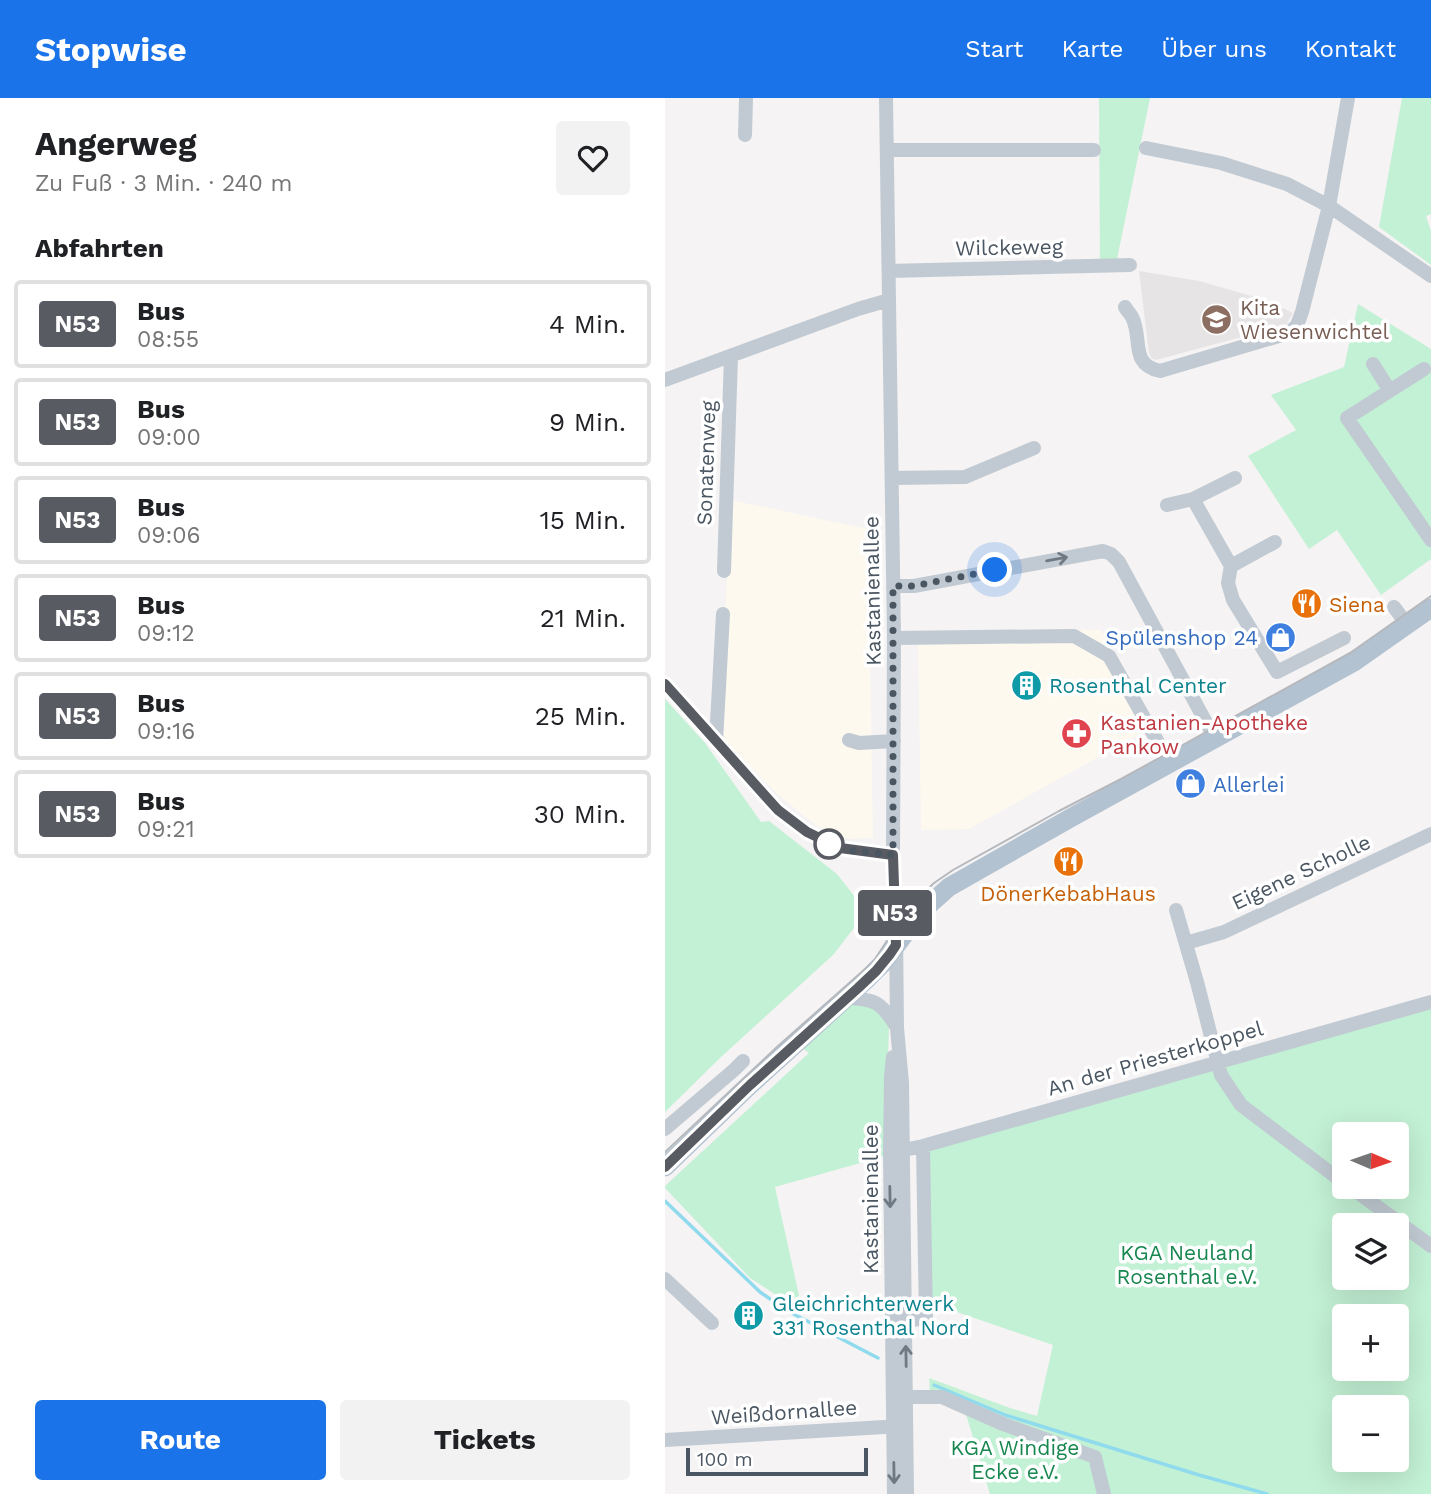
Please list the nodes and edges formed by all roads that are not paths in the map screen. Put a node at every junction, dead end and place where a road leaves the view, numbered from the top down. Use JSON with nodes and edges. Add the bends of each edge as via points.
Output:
{"nodes":[{"id":1,"x":746,"y":98,"type":"edge"},
{"id":2,"x":886,"y":98,"type":"edge"},
{"id":3,"x":1349,"y":98,"type":"edge"},
{"id":4,"x":745,"y":135,"type":"dead end"},
{"id":5,"x":1146,"y":148,"type":"dead end"},
{"id":6,"x":887,"y":150,"type":"junction"},
{"id":7,"x":1094,"y":150,"type":"dead end"},
{"id":8,"x":1329,"y":206,"type":"junction"},
{"id":9,"x":1130,"y":265,"type":"dead end"},
{"id":10,"x":888,"y":271,"type":"junction"},
{"id":11,"x":1431,"y":276,"type":"edge"},
{"id":12,"x":889,"y":300,"type":"junction"},
{"id":13,"x":1125,"y":307,"type":"dead end"},
{"id":14,"x":730,"y":356,"type":"junction"},
{"id":15,"x":1373,"y":364,"type":"dead end"},
{"id":16,"x":1424,"y":369,"type":"dead end"},
{"id":17,"x":665,"y":380,"type":"edge"},
{"id":18,"x":1389,"y":391,"type":"junction"},
{"id":19,"x":1034,"y":448,"type":"dead end"},
{"id":20,"x":892,"y":478,"type":"junction"},
{"id":21,"x":1235,"y":478,"type":"dead end"},
{"id":22,"x":1193,"y":499,"type":"junction"},
{"id":23,"x":1167,"y":505,"type":"dead end"},
{"id":24,"x":1431,"y":540,"type":"edge"},
{"id":25,"x":1275,"y":542,"type":"dead end"},
{"id":26,"x":1231,"y":566,"type":"junction"},
{"id":27,"x":724,"y":571,"type":"dead end"},
{"id":28,"x":893,"y":586,"type":"junction"},
{"id":29,"x":1394,"y":607,"type":"dead end"},
{"id":30,"x":1431,"y":608,"type":"edge"},
{"id":31,"x":723,"y":614,"type":"dead end"},
{"id":32,"x":1408,"y":626,"type":"junction"},
{"id":33,"x":894,"y":638,"type":"junction"},
{"id":34,"x":1344,"y":638,"type":"dead end"},
{"id":35,"x":665,"y":684,"type":"edge"},
{"id":36,"x":849,"y":740,"type":"dead end"},
{"id":37,"x":1215,"y":740,"type":"junction"},
{"id":38,"x":716,"y":741,"type":"junction"},
{"id":39,"x":894,"y":741,"type":"junction"},
{"id":40,"x":1159,"y":744,"type":"dead end"},
{"id":41,"x":1431,"y":834,"type":"edge"},
{"id":42,"x":893,"y":855,"type":"junction"},
{"id":43,"x":1176,"y":910,"type":"dead end"},
{"id":44,"x":1186,"y":943,"type":"junction"},
{"id":45,"x":896,"y":945,"type":"junction"},
{"id":46,"x":847,"y":998,"type":"junction"},
{"id":47,"x":1431,"y":1002,"type":"edge"},
{"id":48,"x":897,"y":1029,"type":"junction"},
{"id":49,"x":743,"y":1061,"type":"dead end"},
{"id":50,"x":1218,"y":1061,"type":"junction"},
{"id":51,"x":665,"y":1129,"type":"edge"},
{"id":52,"x":923,"y":1146,"type":"junction"},
{"id":53,"x":896,"y":1152,"type":"junction"},
{"id":54,"x":665,"y":1167,"type":"edge"},
{"id":55,"x":1332,"y":1174,"type":"edge"},
{"id":56,"x":1367,"y":1199,"type":"edge"},
{"id":57,"x":1431,"y":1246,"type":"edge"},
{"id":58,"x":665,"y":1279,"type":"edge"},
{"id":59,"x":905,"y":1321,"type":"junction"},
{"id":60,"x":712,"y":1323,"type":"dead end"},
{"id":61,"x":906,"y":1397,"type":"junction"},
{"id":62,"x":900,"y":1426,"type":"junction"},
{"id":63,"x":665,"y":1440,"type":"edge"},
{"id":64,"x":894,"y":1494,"type":"edge"},
{"id":65,"x":907,"y":1494,"type":"edge"},
{"id":66,"x":1104,"y":1494,"type":"edge"}],
"edges":[{"from":1,"to":4,"type":"street"},
{"from":2,"to":6,"type":"street","name":"Kastanienallee"},
{"from":3,"to":8,"type":"street"},
{"from":5,"to":8,"type":"street","via":[[1221,163],[1287,184]]},
{"from":6,"to":7,"type":"street"},
{"from":6,"to":10,"type":"street","name":"Kastanienallee"},
{"from":8,"to":11,"type":"street"},
{"from":8,"to":13,"type":"street","via":[[1302,312],[1289,333],[1160,371],[1138,354],[1132,317]]},
{"from":9,"to":10,"type":"street","name":"Wilckeweg"},
{"from":10,"to":12,"type":"street","name":"Kastanienallee"},
{"from":12,"to":14,"type":"street"},
{"from":12,"to":20,"type":"street","name":"Kastanienallee"},
{"from":14,"to":17,"type":"street"},
{"from":14,"to":27,"type":"street","name":"Sonatenweg"},
{"from":15,"to":18,"type":"street"},
{"from":16,"to":18,"type":"street"},
{"from":18,"to":24,"type":"street","via":[[1346,418]]},
{"from":19,"to":20,"type":"street","via":[[965,477]]},
{"from":20,"to":28,"type":"street","name":"Kastanienallee"},
{"from":21,"to":22,"type":"street"},
{"from":22,"to":23,"type":"street"},
{"from":22,"to":26,"type":"street"},
{"from":25,"to":26,"type":"street"},
{"from":26,"to":34,"type":"street","via":[[1228,583],[1233,600],[1277,672]]},
{"from":28,"to":33,"type":"street","name":"Kastanienallee"},
{"from":28,"to":37,"type":"street","one_way":true,"via":[[1103,551],[1111,554]]},
{"from":29,"to":32,"type":"street"},
{"from":30,"to":32,"type":"main road"},
{"from":31,"to":38,"type":"street"},
{"from":32,"to":37,"type":"main road","via":[[1354,662]]},
{"from":33,"to":39,"type":"street","name":"Kastanienallee"},
{"from":33,"to":40,"type":"street","via":[[1074,636],[1109,656]]},
{"from":35,"to":38,"type":"street"},
{"from":36,"to":39,"type":"street"},
{"from":37,"to":45,"type":"main road","via":[[949,887],[921,912]]},
{"from":38,"to":42,"type":"street","via":[[778,810],[807,832],[840,848]]},
{"from":39,"to":42,"type":"street","name":"Kastanienallee"},
{"from":41,"to":44,"type":"street","name":"Eigene Scholle","via":[[1223,932]]},
{"from":42,"to":45,"type":"street","name":"Kastanienallee"},
{"from":43,"to":44,"type":"street"},
{"from":44,"to":50,"type":"street"},
{"from":45,"to":46,"type":"main road"},
{"from":45,"to":48,"type":"street","name":"Kastanienallee"},
{"from":46,"to":48,"type":"street","via":[[875,1001]]},
{"from":46,"to":54,"type":"main road"},
{"from":47,"to":50,"type":"street","name":"An der Priesterkoppel"},
{"from":48,"to":53,"type":"street","name":"Kastanienallee","via":[[901,1066]]},
{"from":49,"to":51,"type":"street"},
{"from":50,"to":52,"type":"street","name":"An der Priesterkoppel"},
{"from":50,"to":55,"type":"street","via":[[1220,1075],[1241,1105]]},
{"from":52,"to":53,"type":"street","name":"An der Priesterkoppel"},
{"from":52,"to":59,"type":"street","via":[[926,1318]]},
{"from":53,"to":59,"type":"street","name":"Kastanienallee"},
{"from":53,"to":62,"type":"street","name":"Kastanienallee","one_way":true},
{"from":56,"to":57,"type":"street"},
{"from":58,"to":60,"type":"street"},
{"from":61,"to":59,"type":"street","name":"Kastanienallee","one_way":true},
{"from":61,"to":62,"type":"street","name":"Kastanienallee"},
{"from":61,"to":66,"type":"street","via":[[943,1397],[1095,1457]]},
{"from":62,"to":63,"type":"street","name":"Weißdornallee"},
{"from":62,"to":64,"type":"street","name":"Kastanienallee","one_way":true},
{"from":62,"to":65,"type":"street","name":"Kastanienallee"}]}
